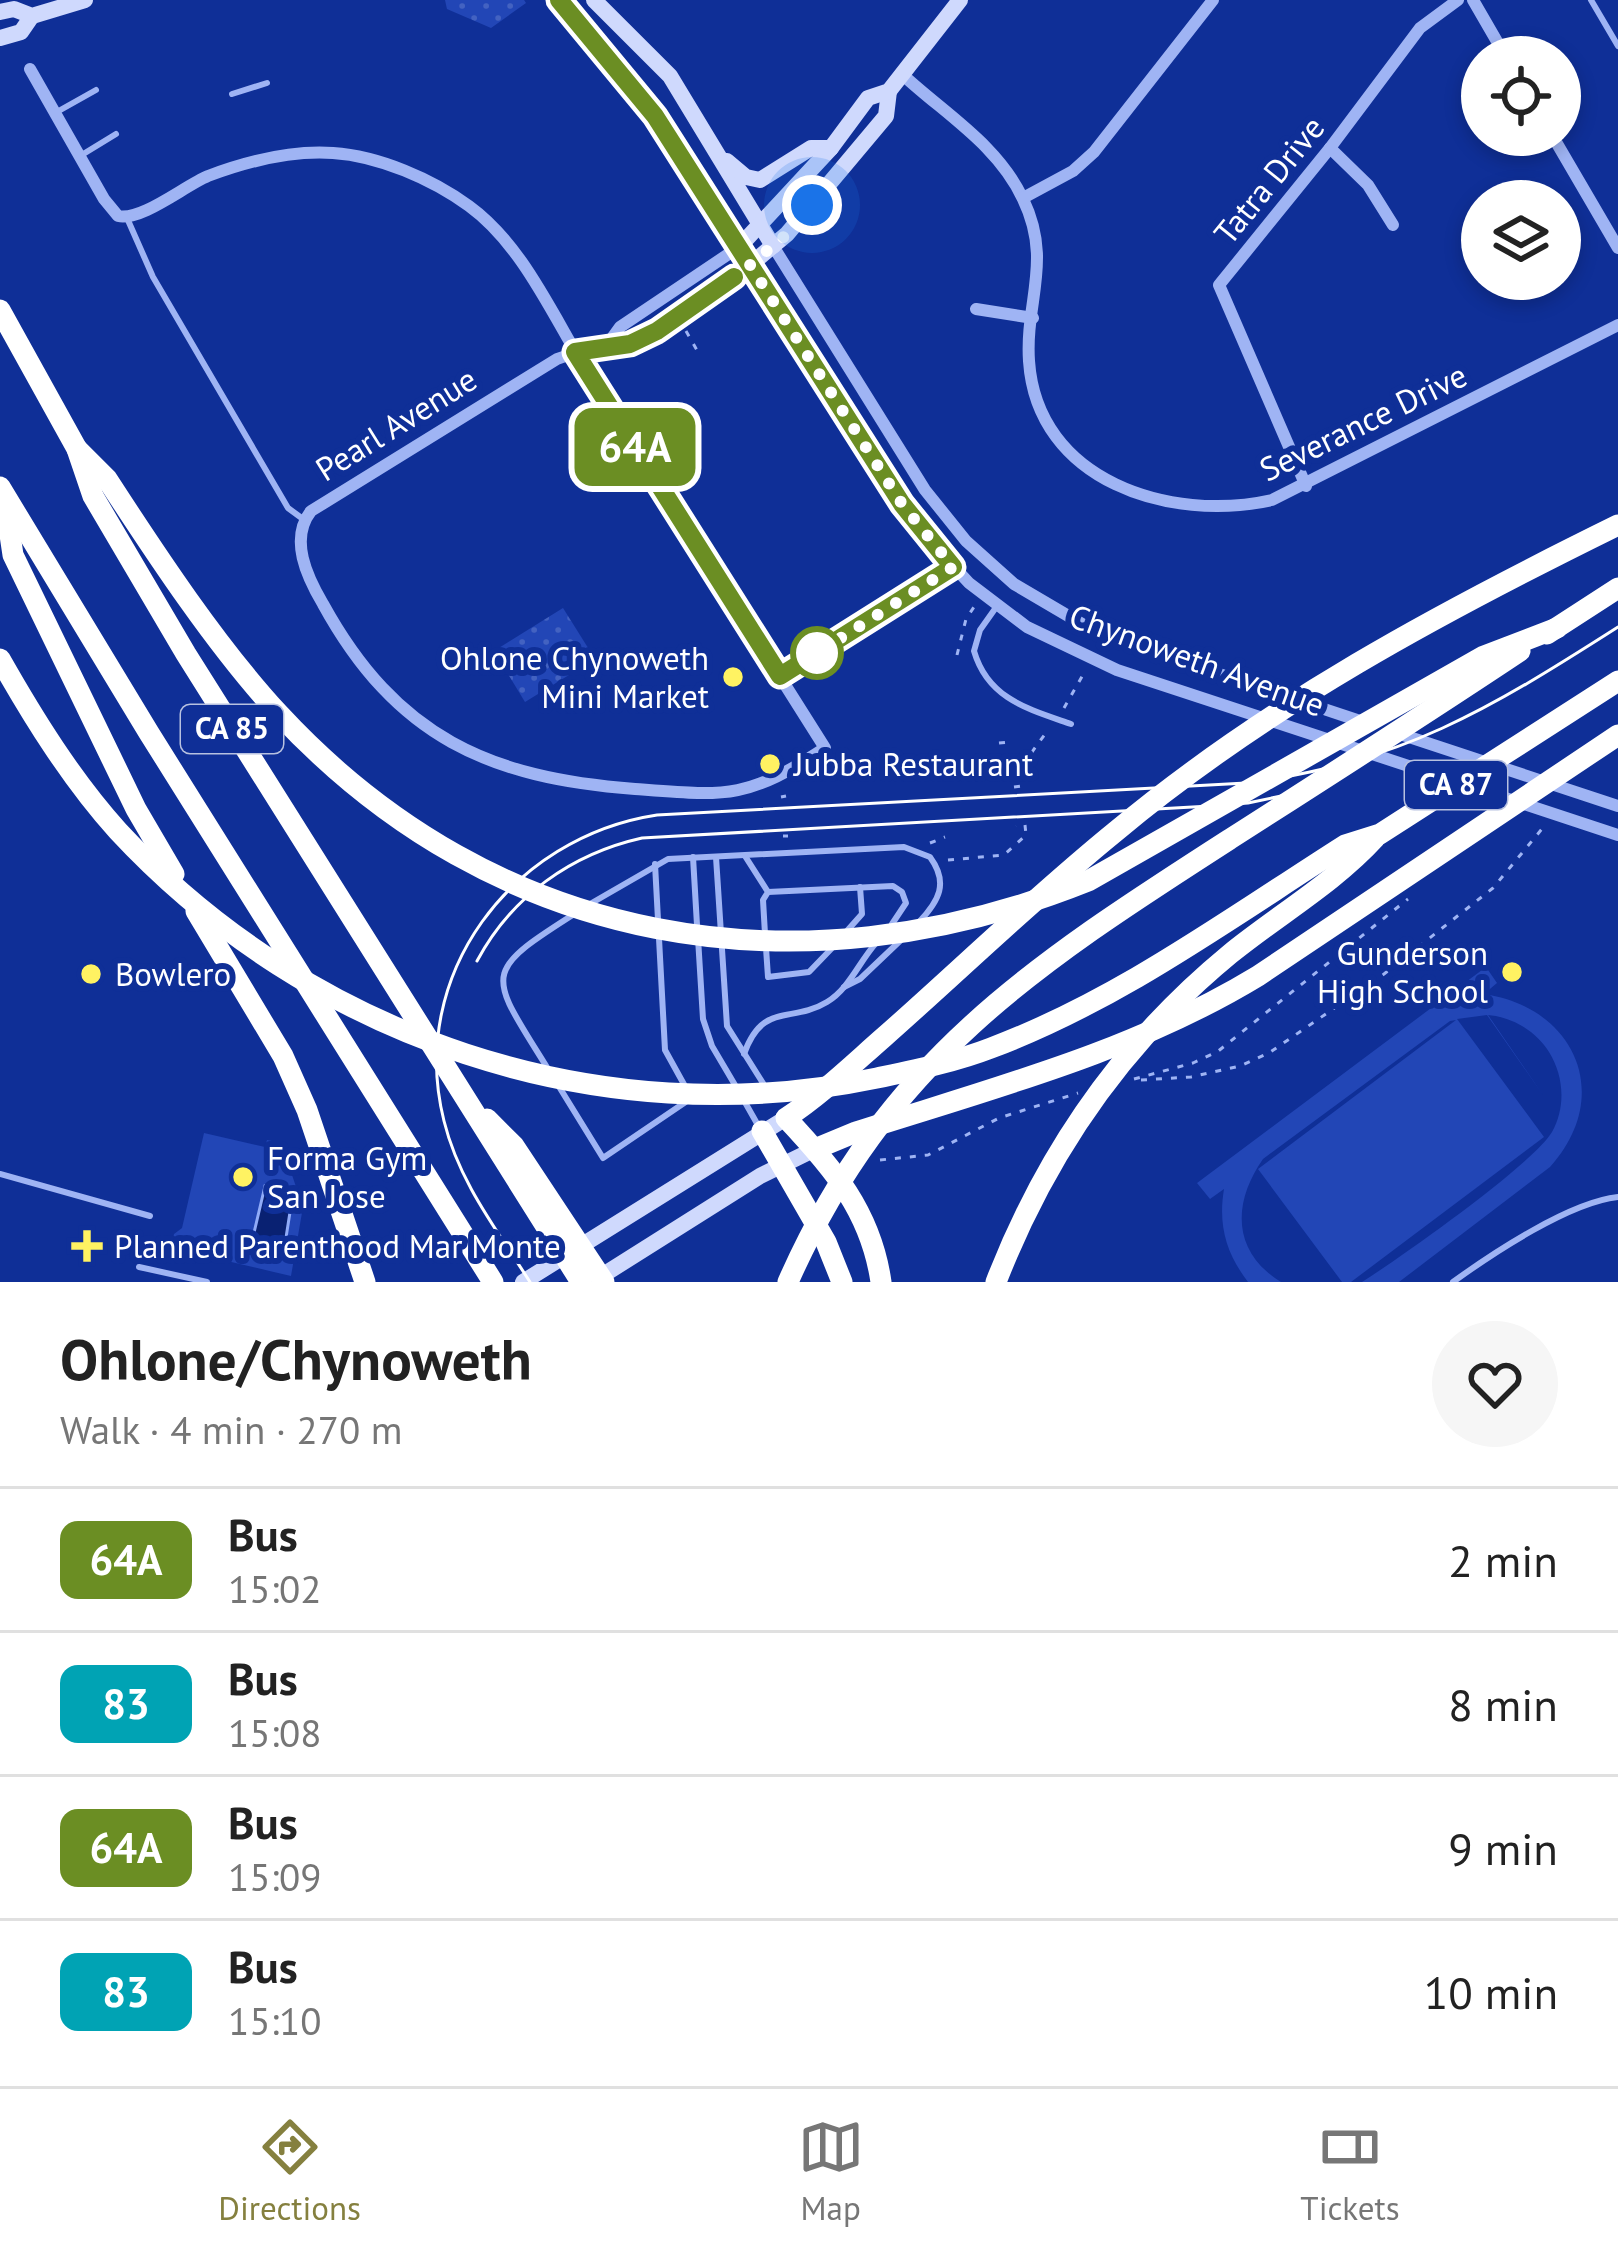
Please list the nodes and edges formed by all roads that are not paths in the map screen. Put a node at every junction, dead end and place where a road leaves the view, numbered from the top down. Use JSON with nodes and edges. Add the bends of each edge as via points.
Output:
{"nodes":[{"id":1,"x":85,"y":0,"type":"edge"},
{"id":2,"x":559,"y":0,"type":"edge"},
{"id":3,"x":594,"y":0,"type":"edge"},
{"id":4,"x":960,"y":0,"type":"edge"},
{"id":5,"x":1214,"y":0,"type":"edge"},
{"id":6,"x":1458,"y":0,"type":"edge"},
{"id":7,"x":1473,"y":0,"type":"edge"},
{"id":8,"x":1591,"y":0,"type":"edge"},
{"id":9,"x":0,"y":12,"type":"edge"},
{"id":10,"x":32,"y":16,"type":"junction"},
{"id":11,"x":1494,"y":36,"type":"edge"},
{"id":12,"x":0,"y":38,"type":"edge"},
{"id":13,"x":1618,"y":46,"type":"edge"},
{"id":14,"x":30,"y":68,"type":"dead end"},
{"id":15,"x":903,"y":75,"type":"junction"},
{"id":16,"x":267,"y":83,"type":"dead end"},
{"id":17,"x":96,"y":89,"type":"dead end"},
{"id":18,"x":889,"y":91,"type":"junction"},
{"id":19,"x":232,"y":94,"type":"dead end"},
{"id":20,"x":55,"y":113,"type":"junction"},
{"id":21,"x":116,"y":134,"type":"dead end"},
{"id":22,"x":707,"y":140,"type":"junction"},
{"id":23,"x":831,"y":148,"type":"junction"},
{"id":24,"x":1330,"y":148,"type":"junction"},
{"id":25,"x":80,"y":156,"type":"junction"},
{"id":26,"x":1564,"y":156,"type":"edge"},
{"id":27,"x":1023,"y":198,"type":"junction"},
{"id":28,"x":127,"y":218,"type":"junction"},
{"id":29,"x":760,"y":225,"type":"junction"},
{"id":30,"x":1393,"y":225,"type":"dead end"},
{"id":31,"x":772,"y":246,"type":"junction"},
{"id":32,"x":739,"y":247,"type":"junction"},
{"id":33,"x":1618,"y":248,"type":"edge"},
{"id":34,"x":750,"y":265,"type":"junction"},
{"id":35,"x":976,"y":309,"type":"dead end"},
{"id":36,"x":0,"y":310,"type":"edge"},
{"id":37,"x":1033,"y":318,"type":"junction"},
{"id":38,"x":1618,"y":325,"type":"edge"},
{"id":39,"x":607,"y":344,"type":"junction"},
{"id":40,"x":575,"y":352,"type":"junction"},
{"id":41,"x":76,"y":449,"type":"junction"},
{"id":42,"x":1306,"y":486,"type":"junction"},
{"id":43,"x":2,"y":491,"type":"edge"},
{"id":44,"x":304,"y":520,"type":"junction"},
{"id":45,"x":1618,"y":525,"type":"edge"},
{"id":46,"x":953,"y":567,"type":"junction"},
{"id":47,"x":1618,"y":588,"type":"edge"},
{"id":48,"x":997,"y":606,"type":"junction"},
{"id":49,"x":1557,"y":628,"type":"junction"},
{"id":50,"x":0,"y":659,"type":"edge"},
{"id":51,"x":780,"y":676,"type":"junction"},
{"id":52,"x":1618,"y":681,"type":"edge"},
{"id":53,"x":1071,"y":724,"type":"dead end"},
{"id":54,"x":1618,"y":735,"type":"edge"},
{"id":55,"x":1618,"y":806,"type":"edge"},
{"id":56,"x":1379,"y":834,"type":"junction"},
{"id":57,"x":1618,"y":835,"type":"edge"},
{"id":58,"x":745,"y":856,"type":"junction"},
{"id":59,"x":694,"y":857,"type":"junction"},
{"id":60,"x":716,"y":857,"type":"junction"},
{"id":61,"x":655,"y":864,"type":"junction"},
{"id":62,"x":860,"y":887,"type":"junction"},
{"id":63,"x":768,"y":892,"type":"junction"},
{"id":64,"x":844,"y":987,"type":"junction"},
{"id":65,"x":744,"y":1054,"type":"junction"},
{"id":66,"x":461,"y":1094,"type":"junction"},
{"id":67,"x":786,"y":1118,"type":"junction"},
{"id":68,"x":762,"y":1131,"type":"junction"},
{"id":69,"x":815,"y":1149,"type":"junction"},
{"id":70,"x":782,"y":1164,"type":"junction"},
{"id":71,"x":0,"y":1174,"type":"edge"},
{"id":72,"x":1618,"y":1197,"type":"edge"},
{"id":73,"x":150,"y":1216,"type":"dead end"},
{"id":74,"x":139,"y":1267,"type":"dead end"},
{"id":75,"x":487,"y":1273,"type":"edge"},
{"id":76,"x":207,"y":1282,"type":"edge"},
{"id":77,"x":365,"y":1282,"type":"edge"},
{"id":78,"x":523,"y":1282,"type":"edge"},
{"id":79,"x":580,"y":1282,"type":"edge"},
{"id":80,"x":592,"y":1282,"type":"edge"},
{"id":81,"x":604,"y":1282,"type":"edge"},
{"id":82,"x":788,"y":1282,"type":"edge"},
{"id":83,"x":842,"y":1282,"type":"edge"},
{"id":84,"x":881,"y":1282,"type":"edge"},
{"id":85,"x":996,"y":1282,"type":"edge"},
{"id":86,"x":1453,"y":1282,"type":"edge"}],
"edges":[{"from":1,"to":10,"type":"street"},
{"from":2,"to":32,"type":"street","name":"Chynoweth Avenue","via":[[655,116]]},
{"from":3,"to":22,"type":"street","name":"Chynoweth Avenue","via":[[661,65]]},
{"from":4,"to":15,"type":"street","name":"Pearl Avenue"},
{"from":5,"to":27,"type":"street","via":[[1094,152]]},
{"from":6,"to":24,"type":"street","name":"Tatra Drive","via":[[1420,28]]},
{"from":7,"to":11,"type":"street"},
{"from":8,"to":13,"type":"lane"},
{"from":9,"to":10,"type":"street"},
{"from":10,"to":12,"type":"street","via":[[21,32]]},
{"from":14,"to":20,"type":"street"},
{"from":15,"to":18,"type":"street","name":"Pearl Avenue"},
{"from":15,"to":27,"type":"street","name":"Severance Drive","via":[[986,144]]},
{"from":16,"to":19,"type":"lane"},
{"from":17,"to":20,"type":"lane"},
{"from":18,"to":23,"type":"street","name":"Pearl Avenue","via":[[868,98]]},
{"from":18,"to":31,"type":"street","name":"Pearl Avenue","via":[[886,116]]},
{"from":20,"to":25,"type":"street"},
{"from":21,"to":25,"type":"lane"},
{"from":22,"to":23,"type":"street","via":[[733,168],[760,180],[812,148]]},
{"from":22,"to":29,"type":"street","name":"Chynoweth Avenue"},
{"from":23,"to":29,"type":"street","name":"Pearl Avenue"},
{"from":24,"to":30,"type":"street"},
{"from":24,"to":42,"type":"street","name":"Tatra Drive","via":[[1219,285]]},
{"from":25,"to":28,"type":"street","via":[[111,210]]},
{"from":26,"to":33,"type":"street"},
{"from":27,"to":37,"type":"street","name":"Severance Drive","via":[[1037,244]]},
{"from":28,"to":40,"type":"street","via":[[204,178],[271,157],[336,153],[383,164],[470,207],[522,264]]},
{"from":28,"to":44,"type":"lane","via":[[288,508]]},
{"from":29,"to":31,"type":"street","name":"Chynoweth Avenue"},
{"from":29,"to":32,"type":"street","name":"Pearl Avenue"},
{"from":31,"to":34,"type":"street","name":"Pearl Avenue"},
{"from":31,"to":55,"type":"street","name":"Chynoweth Avenue","via":[[944,515],[1040,602],[1126,644]]},
{"from":32,"to":34,"type":"street","name":"Chynoweth Avenue"},
{"from":32,"to":39,"type":"street","name":"Pearl Avenue","via":[[620,327]]},
{"from":34,"to":39,"type":"street","name":"Pearl Avenue","via":[[657,331]]},
{"from":34,"to":46,"type":"street","name":"Chynoweth Avenue","via":[[902,504]]},
{"from":35,"to":37,"type":"street"},
{"from":36,"to":41,"type":"highway","number":"CA 85"},
{"from":37,"to":42,"type":"street","name":"Severance Drive","via":[[1034,398],[1053,434],[1088,467],[1132,493],[1188,508],[1239,507]]},
{"from":38,"to":42,"type":"street","name":"Severance Drive"},
{"from":39,"to":40,"type":"street","name":"Pearl Avenue"},
{"from":40,"to":44,"type":"street","name":"Pearl Avenue"},
{"from":40,"to":51,"type":"street"},
{"from":41,"to":49,"type":"highway","via":[[278,712],[374,800],[454,853],[539,894],[674,933],[831,943],[938,929],[1034,902],[1088,881],[1484,656]]},
{"from":41,"to":66,"type":"highway","number":"CA 85","via":[[93,496],[186,654]]},
{"from":43,"to":75,"type":"highway","number":"CA 85"},
{"from":43,"to":77,"type":"highway","via":[[13,555],[136,809],[308,1110]]},
{"from":44,"to":51,"type":"street","name":"Pearl Avenue","via":[[306,567],[341,638],[379,687],[447,740],[525,774],[702,795],[781,778],[825,748]]},
{"from":45,"to":67,"type":"highway","via":[[1356,664],[1227,746],[1095,849]]},
{"from":46,"to":48,"type":"street","name":"Chynoweth Avenue"},
{"from":46,"to":51,"type":"lane"},
{"from":47,"to":49,"type":"highway"},
{"from":48,"to":53,"type":"lane","via":[[974,651],[993,688]]},
{"from":48,"to":57,"type":"street","name":"Chynoweth Avenue","via":[[1088,659]]},
{"from":49,"to":82,"type":"highway","via":[[1088,931],[980,1014],[865,1144]]},
{"from":50,"to":56,"type":"highway","via":[[89,797],[161,874],[252,949],[402,1032],[559,1081],[703,1096],[810,1091],[986,1050],[1107,994],[1345,845]]},
{"from":52,"to":56,"type":"highway","number":"CA 87"},
{"from":54,"to":69,"type":"highway","via":[[1258,976],[1172,1024]]},
{"from":56,"to":85,"type":"highway","via":[[1195,984],[1120,1064],[1069,1135]]},
{"from":58,"to":60,"type":"lane"},
{"from":58,"to":63,"type":"lane"},
{"from":58,"to":64,"type":"lane","via":[[904,847],[935,863],[941,886],[932,909]]},
{"from":59,"to":60,"type":"lane"},
{"from":59,"to":61,"type":"lane"},
{"from":59,"to":68,"type":"lane","via":[[703,1019]]},
{"from":60,"to":65,"type":"lane","via":[[725,1013]]},
{"from":61,"to":61,"type":"lane","via":[[516,951],[505,968],[501,991],[603,1158],[692,1098],[665,1050]]},
{"from":62,"to":63,"type":"lane"},
{"from":62,"to":63,"type":"lane","via":[[862,914],[802,975],[768,976]]},
{"from":62,"to":64,"type":"lane","via":[[893,886],[906,903]]},
{"from":64,"to":65,"type":"lane","via":[[824,1004],[774,1016],[756,1029]]},
{"from":65,"to":67,"type":"lane"},
{"from":66,"to":79,"type":"highway","number":"CA 85"},
{"from":66,"to":81,"type":"highway","via":[[514,1145]]},
{"from":67,"to":68,"type":"street"},
{"from":67,"to":69,"type":"highway"},
{"from":68,"to":70,"type":"highway"},
{"from":68,"to":78,"type":"street"},
{"from":69,"to":70,"type":"street"},
{"from":69,"to":84,"type":"highway","via":[[856,1202]]},
{"from":70,"to":80,"type":"street"},
{"from":70,"to":83,"type":"highway"},
{"from":71,"to":73,"type":"lane"},
{"from":72,"to":86,"type":"lane","via":[[1532,1232]]},
{"from":74,"to":76,"type":"lane"}]}
